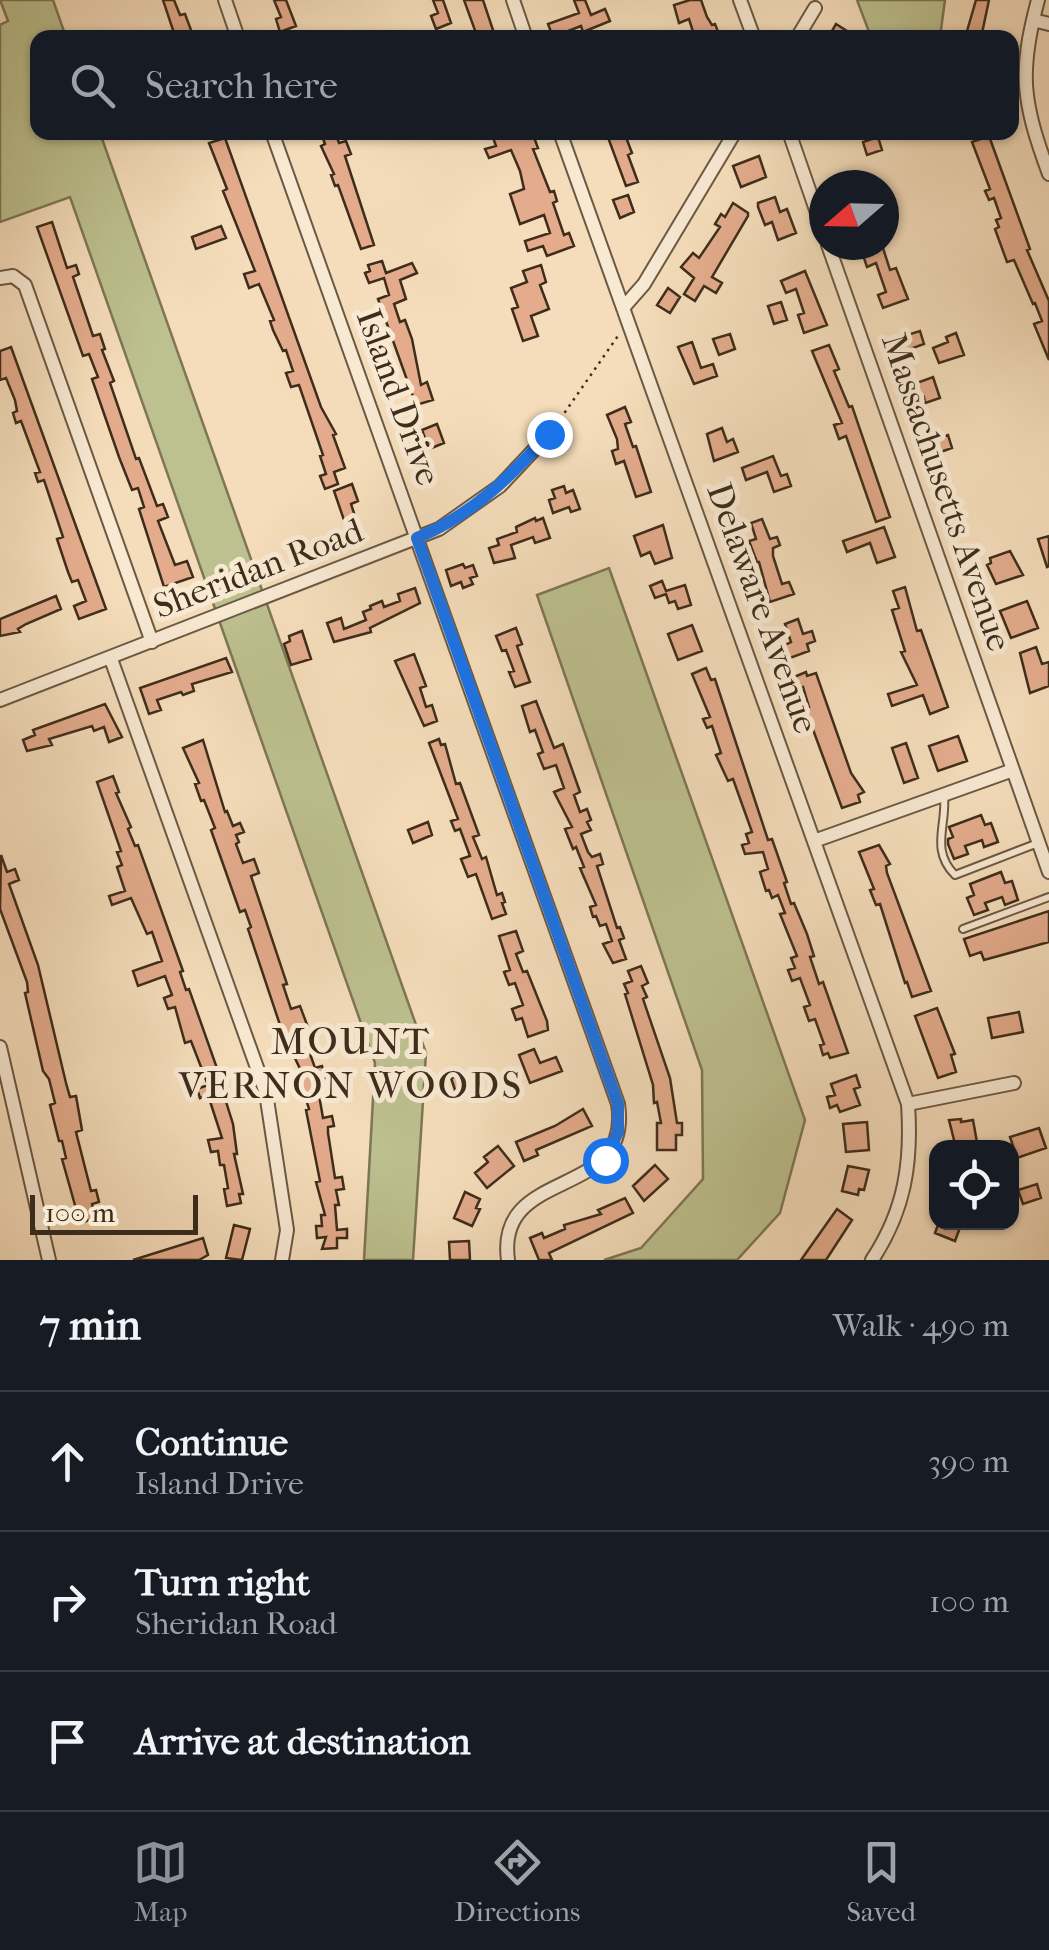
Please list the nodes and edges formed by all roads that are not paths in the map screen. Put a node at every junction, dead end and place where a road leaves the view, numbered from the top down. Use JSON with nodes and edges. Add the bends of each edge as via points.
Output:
{"nodes":[{"id":1,"x":225,"y":0,"type":"edge"},
{"id":2,"x":513,"y":0,"type":"edge"},
{"id":3,"x":740,"y":0,"type":"edge"},
{"id":4,"x":1038,"y":0,"type":"edge"},
{"id":5,"x":815,"y":8,"type":"dead end"},
{"id":6,"x":1033,"y":20,"type":"junction"},
{"id":7,"x":1049,"y":24,"type":"edge"},
{"id":8,"x":235,"y":30,"type":"edge"},
{"id":9,"x":523,"y":30,"type":"edge"},
{"id":10,"x":751,"y":30,"type":"edge"},
{"id":11,"x":801,"y":30,"type":"edge"},
{"id":12,"x":275,"y":140,"type":"edge"},
{"id":13,"x":563,"y":140,"type":"edge"},
{"id":14,"x":729,"y":140,"type":"edge"},
{"id":15,"x":792,"y":140,"type":"edge"},
{"id":16,"x":1049,"y":174,"type":"edge"},
{"id":17,"x":809,"y":190,"type":"edge"},
{"id":18,"x":833,"y":260,"type":"edge"},
{"id":19,"x":0,"y":278,"type":"edge"},
{"id":20,"x":625,"y":313,"type":"junction"},
{"id":21,"x":549,"y":434,"type":"road end"},
{"id":22,"x":417,"y":538,"type":"junction"},
{"id":23,"x":152,"y":642,"type":"junction"},
{"id":24,"x":111,"y":658,"type":"junction"},
{"id":25,"x":0,"y":700,"type":"edge"},
{"id":26,"x":1013,"y":770,"type":"junction"},
{"id":27,"x":944,"y":796,"type":"junction"},
{"id":28,"x":814,"y":841,"type":"junction"},
{"id":29,"x":1039,"y":842,"type":"junction"},
{"id":30,"x":1049,"y":872,"type":"edge"},
{"id":31,"x":1049,"y":897,"type":"edge"},
{"id":32,"x":963,"y":929,"type":"dead end"},
{"id":33,"x":0,"y":1047,"type":"edge"},
{"id":34,"x":1014,"y":1083,"type":"dead end"},
{"id":35,"x":908,"y":1104,"type":"junction"},
{"id":36,"x":48,"y":1260,"type":"edge"},
{"id":37,"x":282,"y":1260,"type":"edge"},
{"id":38,"x":508,"y":1260,"type":"edge"},
{"id":39,"x":872,"y":1260,"type":"edge"}],
"edges":[{"from":1,"to":8,"type":"street"},
{"from":2,"to":9,"type":"street"},
{"from":3,"to":10,"type":"street"},
{"from":4,"to":6,"type":"street"},
{"from":5,"to":11,"type":"street"},
{"from":6,"to":7,"type":"street"},
{"from":6,"to":16,"type":"street","via":[[1024,85]]},
{"from":12,"to":22,"type":"street","name":"Island Drive"},
{"from":13,"to":20,"type":"street","name":"Delaware Avenue"},
{"from":14,"to":20,"type":"street"},
{"from":15,"to":17,"type":"street"},
{"from":18,"to":26,"type":"street","name":"Massachusetts Avenue"},
{"from":19,"to":23,"type":"street","via":[[14,276],[25,286]]},
{"from":20,"to":28,"type":"street","name":"Delaware Avenue"},
{"from":21,"to":22,"type":"street","name":"Sheridan Road","via":[[500,486]]},
{"from":22,"to":23,"type":"street","name":"Sheridan Road"},
{"from":22,"to":38,"type":"street","name":"Island Drive","via":[[620,1111],[605,1160],[519,1212],[508,1236]]},
{"from":23,"to":24,"type":"street","name":"Sheridan Road"},
{"from":24,"to":25,"type":"street","name":"Sheridan Road"},
{"from":24,"to":37,"type":"street","via":[[266,1092],[287,1230]]},
{"from":26,"to":27,"type":"street"},
{"from":26,"to":29,"type":"street","name":"Massachusetts Avenue"},
{"from":27,"to":28,"type":"street"},
{"from":27,"to":29,"type":"lane","via":[[938,843],[955,875]]},
{"from":28,"to":35,"type":"street","name":"Delaware Avenue"},
{"from":29,"to":30,"type":"street","name":"Massachusetts Avenue"},
{"from":31,"to":32,"type":"lane"},
{"from":33,"to":36,"type":"street"},
{"from":34,"to":35,"type":"street"},
{"from":35,"to":39,"type":"street","name":"Delaware Avenue","via":[[908,1179]]}]}
